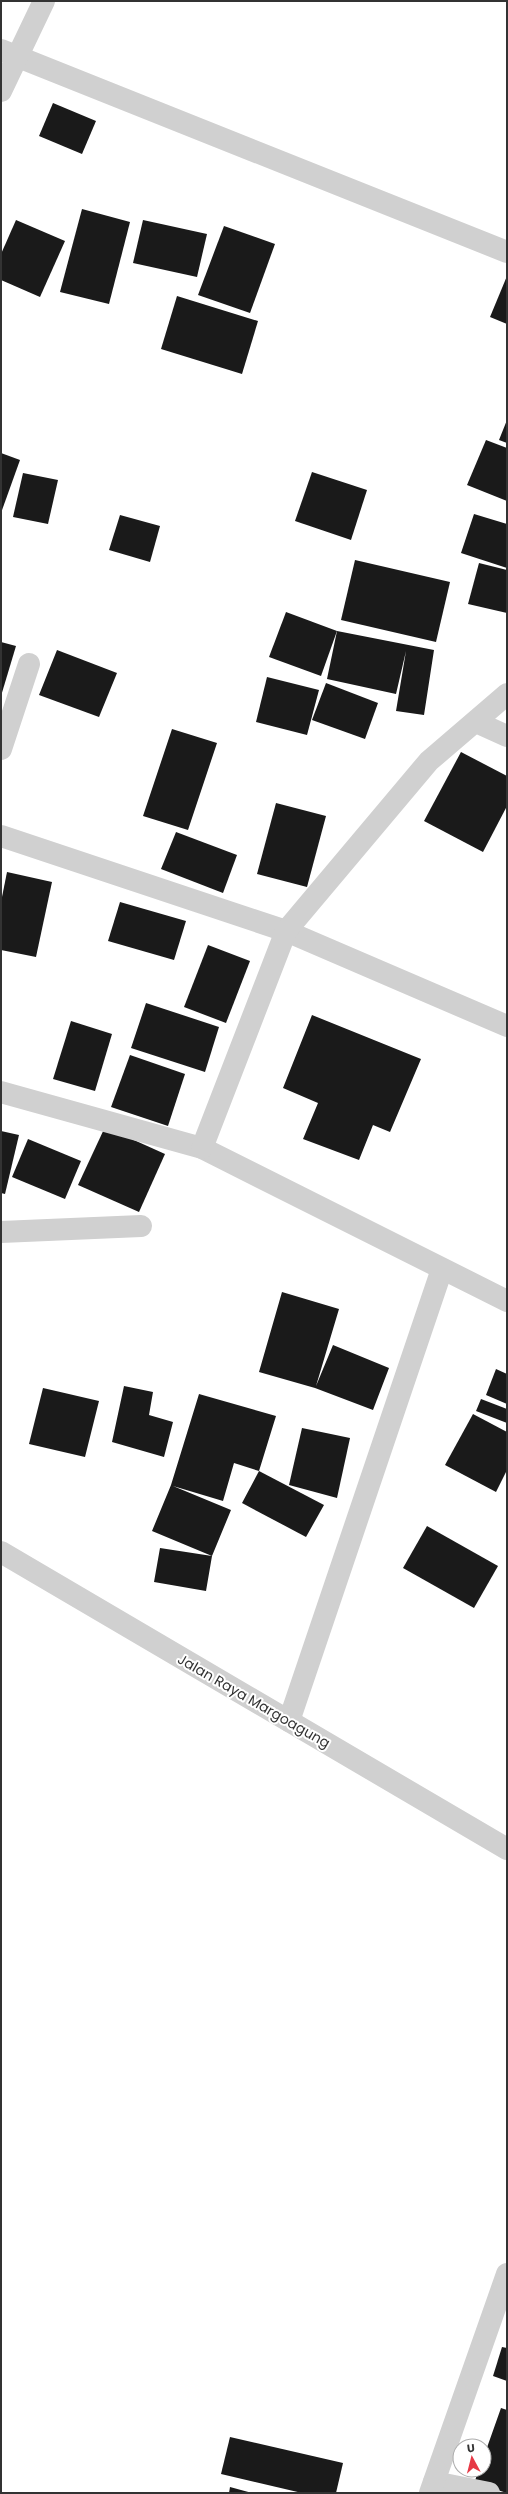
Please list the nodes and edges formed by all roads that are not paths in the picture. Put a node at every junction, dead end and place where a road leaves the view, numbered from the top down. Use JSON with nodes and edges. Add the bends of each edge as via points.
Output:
{"nodes":[{"id":1,"x":44,"y":1,"type":"edge"},
{"id":2,"x":10,"y":54,"type":"edge"},
{"id":3,"x":1,"y":91,"type":"edge"},
{"id":4,"x":507,"y":252,"type":"edge"},
{"id":5,"x":29,"y":664,"type":"dead end"},
{"id":6,"x":507,"y":694,"type":"edge"},
{"id":7,"x":476,"y":722,"type":"junction"},
{"id":8,"x":507,"y":736,"type":"edge"},
{"id":9,"x":1,"y":749,"type":"edge"},
{"id":10,"x":1,"y":836,"type":"edge"},
{"id":11,"x":286,"y":931,"type":"junction"},
{"id":12,"x":507,"y":1026,"type":"edge"},
{"id":13,"x":1,"y":1092,"type":"edge"},
{"id":14,"x":202,"y":1148,"type":"junction"},
{"id":15,"x":141,"y":1226,"type":"dead end"},
{"id":16,"x":1,"y":1232,"type":"edge"},
{"id":17,"x":442,"y":1269,"type":"junction"},
{"id":18,"x":507,"y":1301,"type":"edge"},
{"id":19,"x":1,"y":1552,"type":"edge"},
{"id":20,"x":289,"y":1721,"type":"junction"},
{"id":21,"x":507,"y":1849,"type":"edge"},
{"id":22,"x":507,"y":2274,"type":"edge"},
{"id":23,"x":432,"y":2487,"type":"edge"},
{"id":24,"x":489,"y":2493,"type":"edge"}],
"edges":[{"from":1,"to":2,"type":"street"},
{"from":2,"to":3,"type":"street"},
{"from":2,"to":4,"type":"street"},
{"from":5,"to":9,"type":"street"},
{"from":6,"to":7,"type":"street"},
{"from":7,"to":8,"type":"street"},
{"from":7,"to":11,"type":"street","via":[[429,761]]},
{"from":10,"to":11,"type":"street"},
{"from":11,"to":12,"type":"street"},
{"from":11,"to":14,"type":"street"},
{"from":13,"to":14,"type":"street"},
{"from":14,"to":17,"type":"street"},
{"from":15,"to":16,"type":"street"},
{"from":17,"to":18,"type":"street"},
{"from":17,"to":20,"type":"street"},
{"from":19,"to":20,"type":"street","name":"Jalan Raya Margoagung"},
{"from":20,"to":21,"type":"street","name":"Jalan Raya Margoagung"},
{"from":22,"to":23,"type":"street"},
{"from":23,"to":24,"type":"street"}]}
